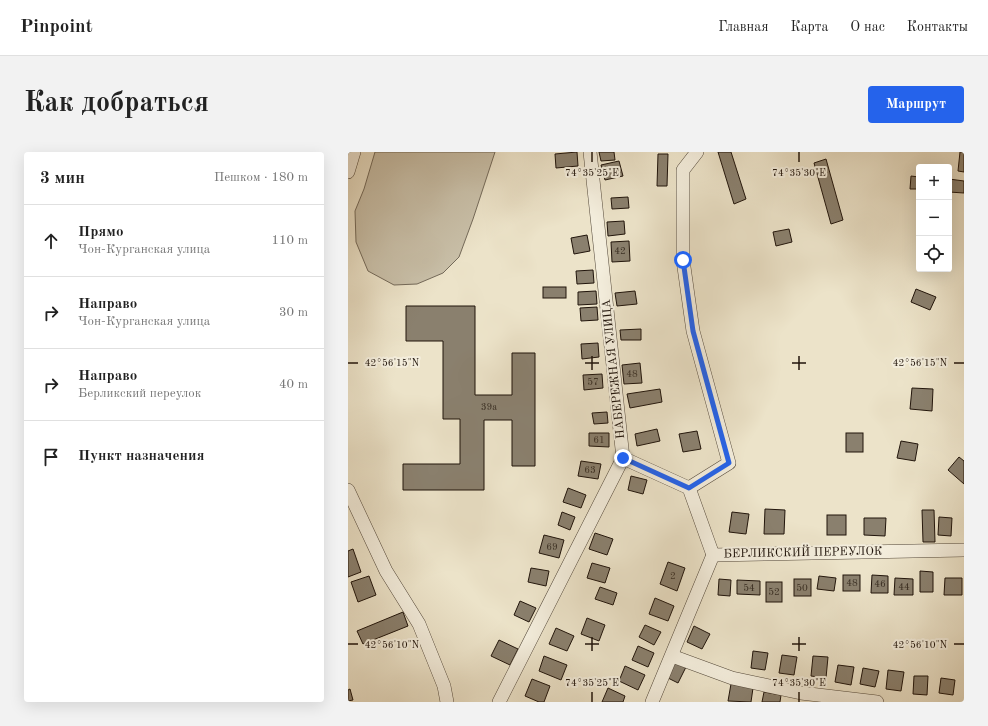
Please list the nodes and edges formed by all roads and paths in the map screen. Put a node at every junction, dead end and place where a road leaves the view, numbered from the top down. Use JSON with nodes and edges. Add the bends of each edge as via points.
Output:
{"nodes":[{"id":1,"x":354,"y":152,"type":"edge"},
{"id":2,"x":590,"y":152,"type":"edge"},
{"id":3,"x":696,"y":152,"type":"edge"},
{"id":4,"x":348,"y":172,"type":"edge"},
{"id":5,"x":623,"y":458,"type":"junction"},
{"id":6,"x":689,"y":488,"type":"junction"},
{"id":7,"x":348,"y":490,"type":"edge"},
{"id":8,"x":964,"y":550,"type":"edge"},
{"id":9,"x":714,"y":555,"type":"junction"},
{"id":10,"x":672,"y":656,"type":"junction"},
{"id":11,"x":447,"y":702,"type":"edge"},
{"id":12,"x":499,"y":702,"type":"edge"},
{"id":13,"x":652,"y":702,"type":"edge"},
{"id":14,"x":877,"y":702,"type":"edge"}],
"edges":[{"from":1,"to":4,"type":"street"},
{"from":2,"to":5,"type":"street","name":"НАБЕРЕЖНАЯ УЛИЦА"},
{"from":3,"to":6,"type":"street","via":[[683,170],[683,260],[693,331],[729,463]]},
{"from":5,"to":6,"type":"street"},
{"from":5,"to":12,"type":"street"},
{"from":6,"to":9,"type":"street","name":"БЕРЛИКСКИЙ ПЕРЕУЛОК"},
{"from":7,"to":11,"type":"street","via":[[386,571],[419,624],[444,686]]},
{"from":8,"to":9,"type":"street","name":"БЕРЛИКСКИЙ ПЕРЕУЛОК"},
{"from":9,"to":10,"type":"street"},
{"from":10,"to":13,"type":"street"},
{"from":10,"to":14,"type":"street","via":[[732,678],[801,693]]}]}
